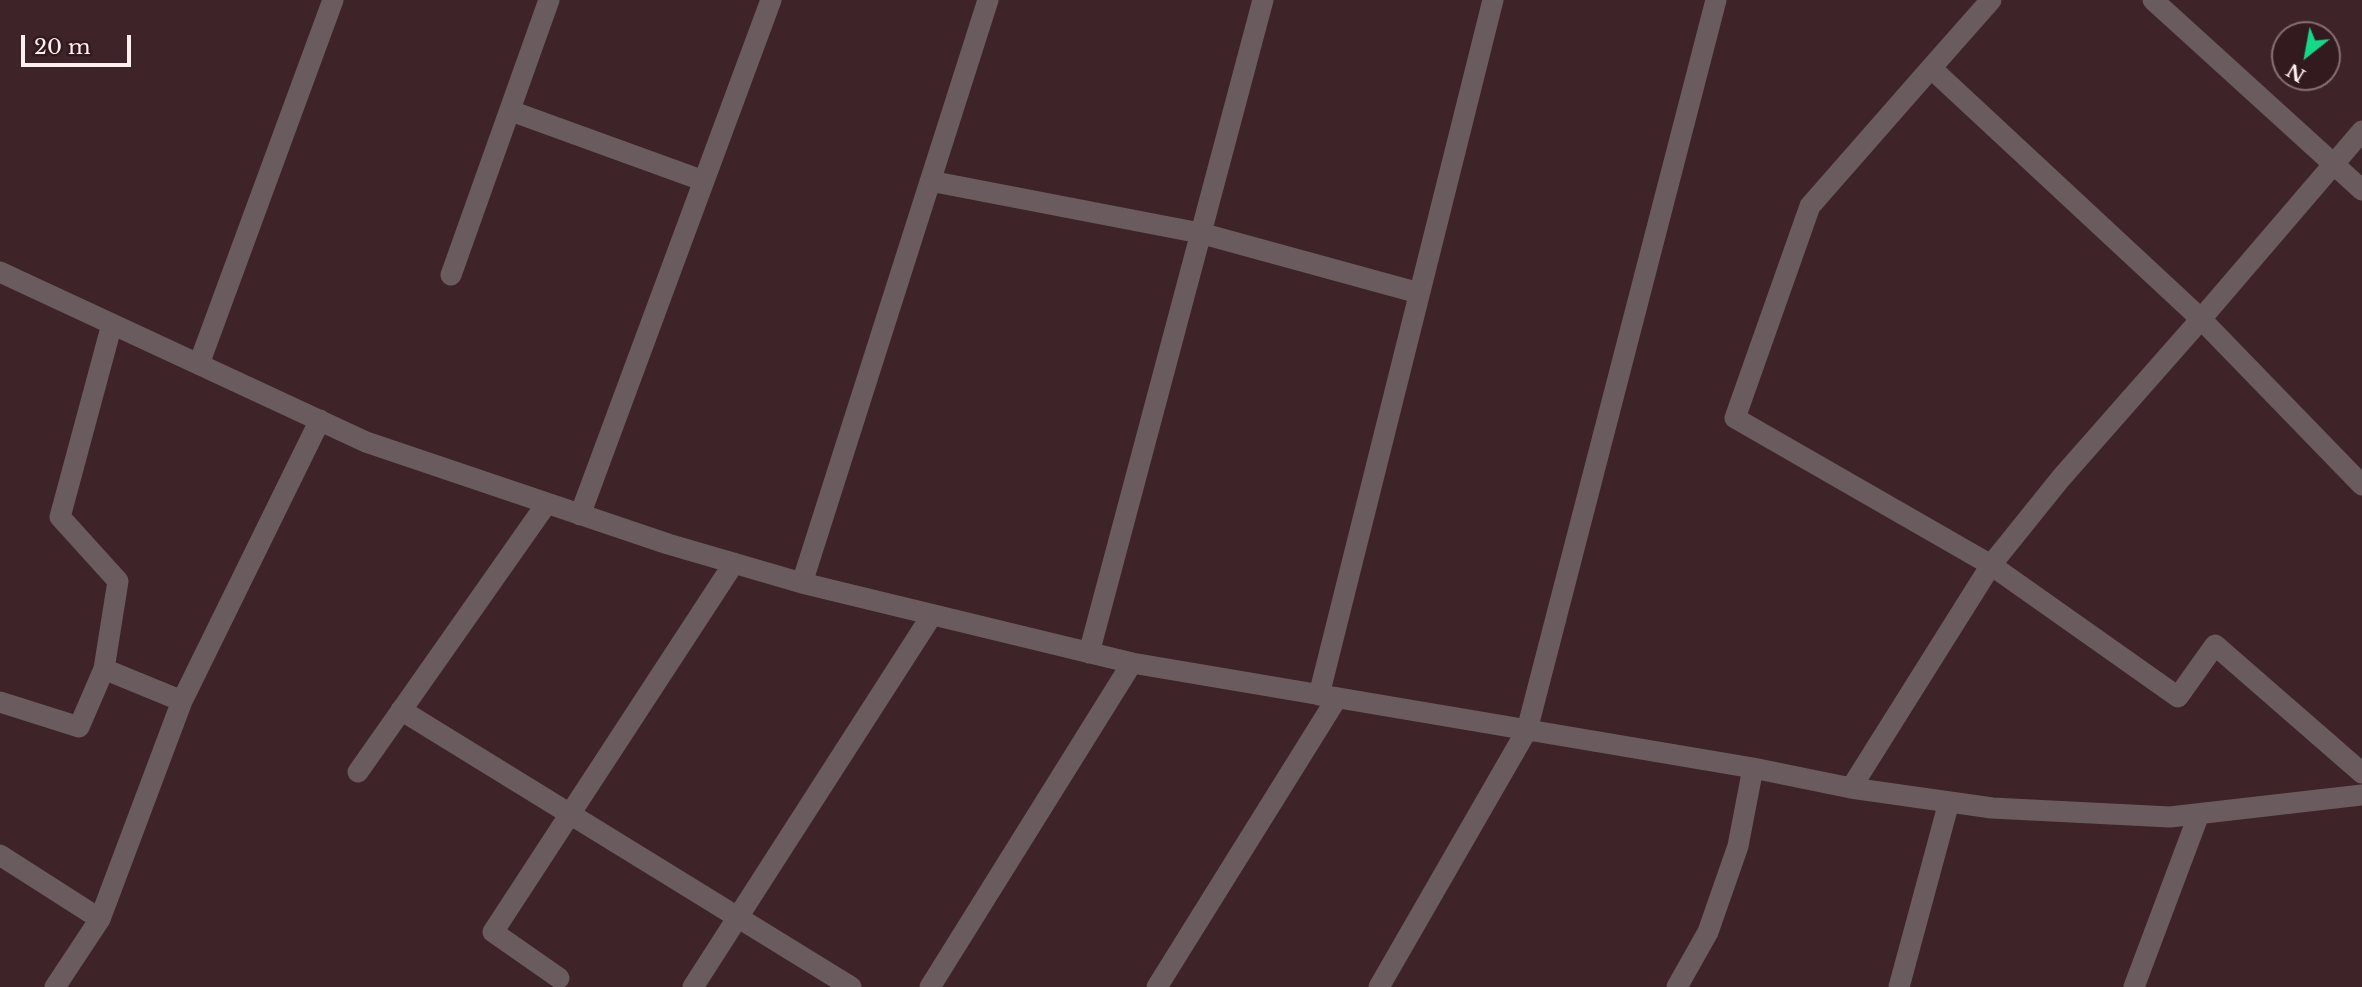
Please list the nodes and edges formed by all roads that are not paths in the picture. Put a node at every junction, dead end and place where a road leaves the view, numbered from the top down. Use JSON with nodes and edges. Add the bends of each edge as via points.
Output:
{"nodes":[{"id":1,"x":333,"y":0,"type":"edge"},
{"id":2,"x":550,"y":0,"type":"edge"},
{"id":3,"x":771,"y":0,"type":"edge"},
{"id":4,"x":988,"y":0,"type":"edge"},
{"id":5,"x":1263,"y":0,"type":"edge"},
{"id":6,"x":1493,"y":0,"type":"edge"},
{"id":7,"x":1716,"y":0,"type":"edge"},
{"id":8,"x":1991,"y":0,"type":"edge"},
{"id":9,"x":2153,"y":0,"type":"edge"},
{"id":10,"x":1931,"y":68,"type":"junction"},
{"id":11,"x":511,"y":111,"type":"junction"},
{"id":12,"x":2362,"y":131,"type":"edge"},
{"id":13,"x":2333,"y":164,"type":"junction"},
{"id":14,"x":704,"y":181,"type":"junction"},
{"id":15,"x":930,"y":181,"type":"junction"},
{"id":16,"x":2362,"y":190,"type":"edge"},
{"id":17,"x":1200,"y":233,"type":"junction"},
{"id":18,"x":0,"y":272,"type":"edge"},
{"id":19,"x":451,"y":275,"type":"dead end"},
{"id":20,"x":1419,"y":293,"type":"junction"},
{"id":21,"x":2201,"y":319,"type":"junction"},
{"id":22,"x":111,"y":324,"type":"junction"},
{"id":23,"x":199,"y":364,"type":"junction"},
{"id":24,"x":320,"y":420,"type":"junction"},
{"id":25,"x":2362,"y":485,"type":"edge"},
{"id":26,"x":547,"y":503,"type":"junction"},
{"id":27,"x":580,"y":515,"type":"junction"},
{"id":28,"x":734,"y":564,"type":"junction"},
{"id":29,"x":1991,"y":565,"type":"junction"},
{"id":30,"x":802,"y":583,"type":"junction"},
{"id":31,"x":932,"y":615,"type":"junction"},
{"id":32,"x":1090,"y":653,"type":"junction"},
{"id":33,"x":1132,"y":663,"type":"junction"},
{"id":34,"x":104,"y":668,"type":"junction"},
{"id":35,"x":1328,"y":696,"type":"junction"},
{"id":36,"x":182,"y":701,"type":"junction"},
{"id":37,"x":0,"y":702,"type":"edge"},
{"id":38,"x":401,"y":710,"type":"junction"},
{"id":39,"x":1527,"y":730,"type":"junction"},
{"id":40,"x":1753,"y":768,"type":"junction"},
{"id":41,"x":358,"y":772,"type":"dead end"},
{"id":42,"x":2362,"y":773,"type":"edge"},
{"id":43,"x":1851,"y":788,"type":"junction"},
{"id":44,"x":2362,"y":795,"type":"edge"},
{"id":45,"x":1949,"y":802,"type":"junction"},
{"id":46,"x":570,"y":814,"type":"junction"},
{"id":47,"x":2199,"y":814,"type":"junction"},
{"id":48,"x":0,"y":855,"type":"edge"},
{"id":49,"x":738,"y":917,"type":"junction"},
{"id":50,"x":100,"y":919,"type":"junction"},
{"id":51,"x":559,"y":978,"type":"dead end"},
{"id":52,"x":55,"y":987,"type":"edge"},
{"id":53,"x":693,"y":987,"type":"edge"},
{"id":54,"x":852,"y":987,"type":"edge"},
{"id":55,"x":930,"y":987,"type":"edge"},
{"id":56,"x":1157,"y":987,"type":"edge"},
{"id":57,"x":1379,"y":987,"type":"edge"},
{"id":58,"x":1678,"y":987,"type":"edge"},
{"id":59,"x":1899,"y":987,"type":"edge"},
{"id":60,"x":2134,"y":987,"type":"edge"}],
"edges":[{"from":1,"to":23,"type":"street"},
{"from":2,"to":11,"type":"street"},
{"from":3,"to":14,"type":"street"},
{"from":4,"to":15,"type":"street"},
{"from":5,"to":17,"type":"street"},
{"from":6,"to":20,"type":"street"},
{"from":7,"to":39,"type":"street"},
{"from":8,"to":10,"type":"street"},
{"from":9,"to":13,"type":"street"},
{"from":10,"to":21,"type":"street"},
{"from":10,"to":29,"type":"street","via":[[1810,206],[1735,418]]},
{"from":11,"to":14,"type":"street"},
{"from":11,"to":19,"type":"street"},
{"from":12,"to":13,"type":"street"},
{"from":13,"to":16,"type":"street"},
{"from":13,"to":21,"type":"street"},
{"from":14,"to":27,"type":"street"},
{"from":15,"to":17,"type":"street"},
{"from":15,"to":30,"type":"street"},
{"from":17,"to":20,"type":"street"},
{"from":17,"to":32,"type":"street"},
{"from":18,"to":22,"type":"street"},
{"from":20,"to":35,"type":"street"},
{"from":21,"to":25,"type":"street"},
{"from":21,"to":29,"type":"street"},
{"from":22,"to":23,"type":"street"},
{"from":22,"to":34,"type":"street","via":[[60,517],[118,581]]},
{"from":23,"to":24,"type":"street"},
{"from":24,"to":26,"type":"street","via":[[366,442]]},
{"from":24,"to":36,"type":"street"},
{"from":26,"to":27,"type":"street"},
{"from":26,"to":38,"type":"street"},
{"from":27,"to":28,"type":"street"},
{"from":28,"to":30,"type":"street"},
{"from":28,"to":46,"type":"street"},
{"from":29,"to":42,"type":"street","via":[[2178,697],[2215,645]]},
{"from":29,"to":43,"type":"street"},
{"from":30,"to":31,"type":"street"},
{"from":31,"to":32,"type":"street"},
{"from":31,"to":49,"type":"street"},
{"from":32,"to":33,"type":"street"},
{"from":33,"to":35,"type":"street"},
{"from":33,"to":55,"type":"street"},
{"from":34,"to":36,"type":"street"},
{"from":34,"to":37,"type":"street","via":[[79,727]]},
{"from":35,"to":39,"type":"street"},
{"from":35,"to":56,"type":"street"},
{"from":36,"to":50,"type":"street"},
{"from":38,"to":41,"type":"street"},
{"from":38,"to":46,"type":"street"},
{"from":39,"to":40,"type":"street"},
{"from":39,"to":57,"type":"street"},
{"from":40,"to":43,"type":"street"},
{"from":40,"to":58,"type":"street","via":[[1738,846],[1707,932]]},
{"from":43,"to":45,"type":"street"},
{"from":44,"to":47,"type":"street"},
{"from":45,"to":47,"type":"street","via":[[2169,817]]},
{"from":45,"to":59,"type":"street"},
{"from":46,"to":49,"type":"street"},
{"from":46,"to":51,"type":"street","via":[[493,932]]},
{"from":47,"to":60,"type":"street"},
{"from":48,"to":50,"type":"street"},
{"from":49,"to":53,"type":"street"},
{"from":49,"to":54,"type":"street"},
{"from":50,"to":52,"type":"street"}]}
